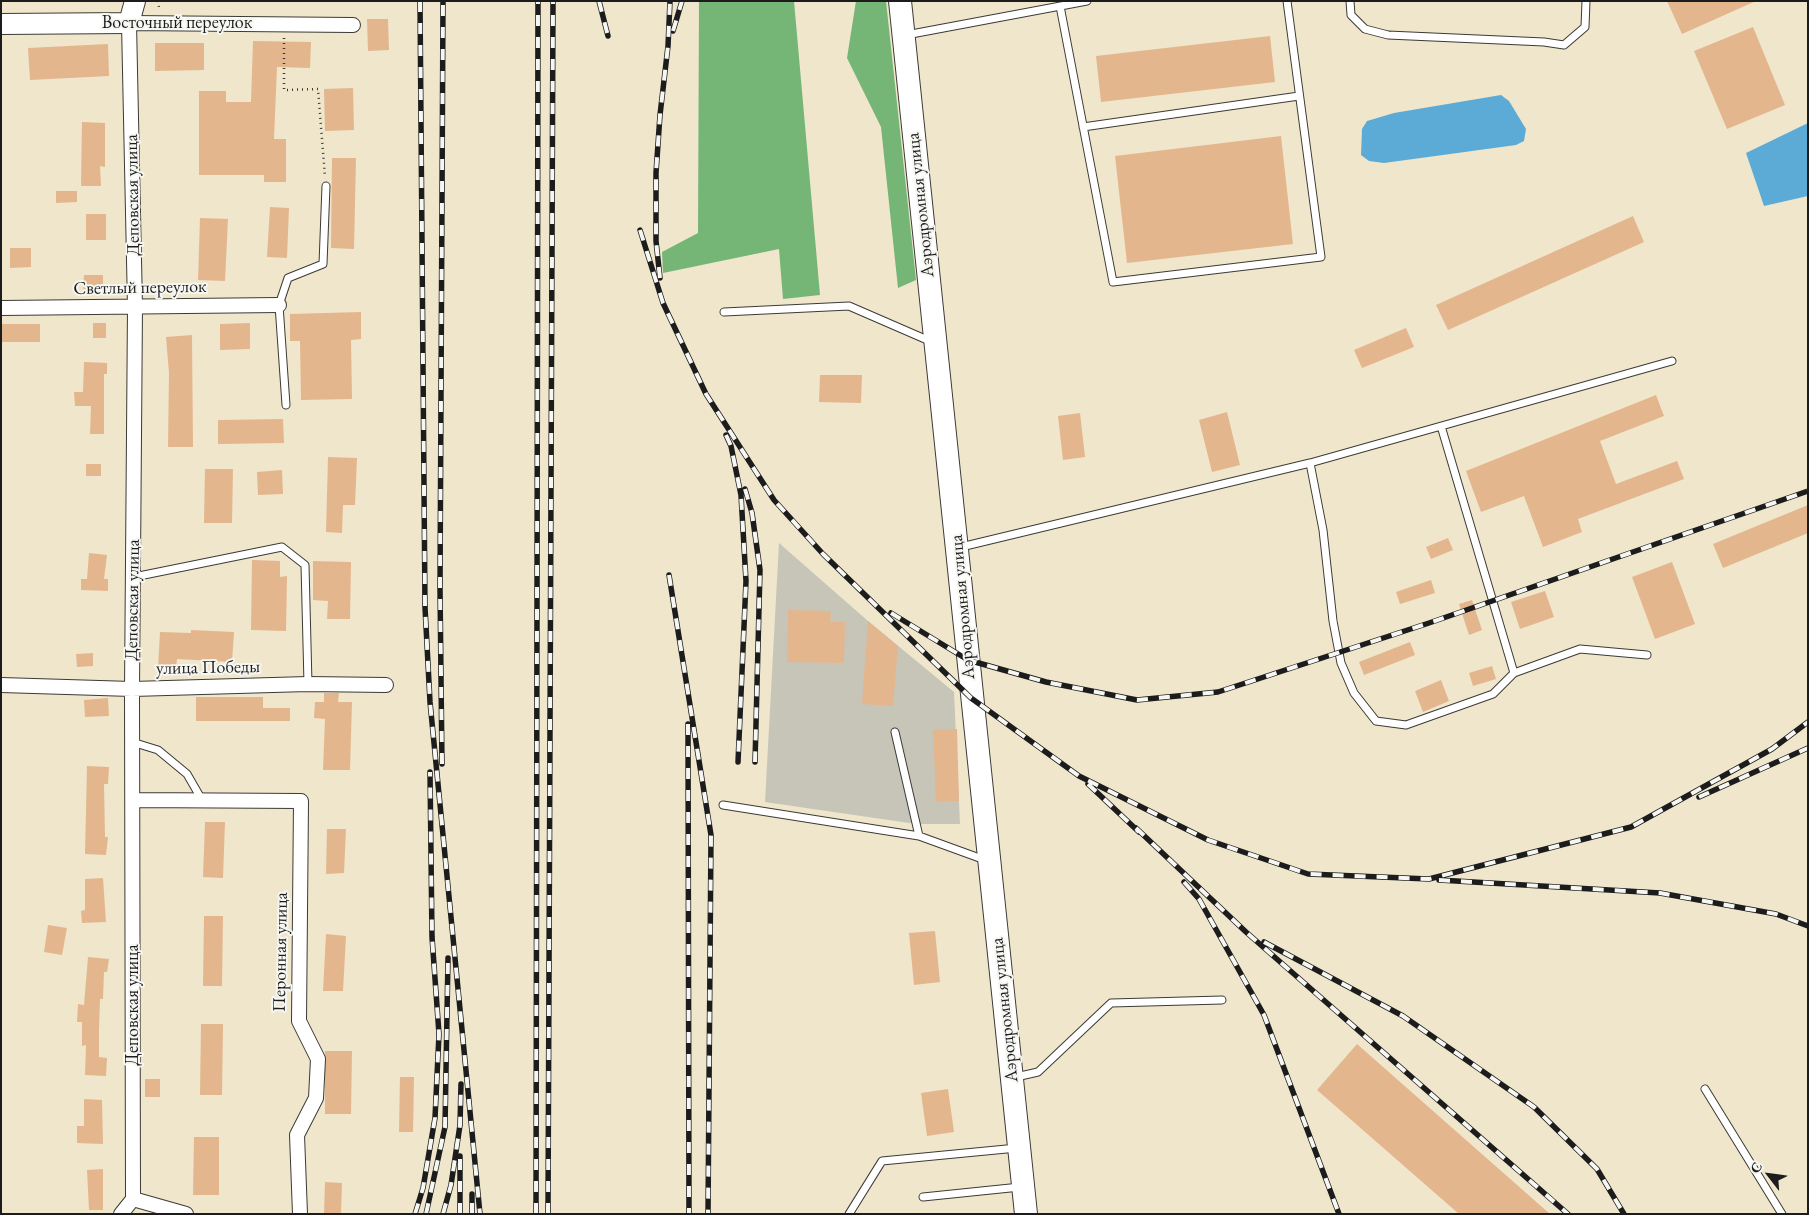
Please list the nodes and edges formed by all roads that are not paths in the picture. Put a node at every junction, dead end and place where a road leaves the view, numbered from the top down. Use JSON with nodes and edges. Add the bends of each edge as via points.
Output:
{"nodes":[{"id":1,"x":135,"y":1,"type":"edge"},
{"id":2,"x":900,"y":1,"type":"edge"},
{"id":3,"x":1087,"y":1,"type":"edge"},
{"id":4,"x":1287,"y":1,"type":"edge"},
{"id":5,"x":1350,"y":1,"type":"edge"},
{"id":6,"x":1586,"y":1,"type":"edge"},
{"id":7,"x":1060,"y":6,"type":"junction"},
{"id":8,"x":129,"y":23,"type":"junction"},
{"id":9,"x":1,"y":24,"type":"edge"},
{"id":10,"x":353,"y":25,"type":"dead end"},
{"id":11,"x":903,"y":35,"type":"junction"},
{"id":12,"x":1299,"y":96,"type":"junction"},
{"id":13,"x":1083,"y":127,"type":"junction"},
{"id":14,"x":326,"y":186,"type":"road end"},
{"id":15,"x":279,"y":305,"type":"junction"},
{"id":16,"x":135,"y":307,"type":"junction"},
{"id":17,"x":1,"y":308,"type":"edge"},
{"id":18,"x":724,"y":312,"type":"dead end"},
{"id":19,"x":935,"y":343,"type":"junction"},
{"id":20,"x":1672,"y":361,"type":"dead end"},
{"id":21,"x":286,"y":405,"type":"dead end"},
{"id":22,"x":1441,"y":426,"type":"junction"},
{"id":23,"x":1310,"y":463,"type":"junction"},
{"id":24,"x":958,"y":548,"type":"junction"},
{"id":25,"x":134,"y":577,"type":"junction"},
{"id":26,"x":1647,"y":655,"type":"dead end"},
{"id":27,"x":1514,"y":673,"type":"junction"},
{"id":28,"x":308,"y":684,"type":"junction"},
{"id":29,"x":1,"y":685,"type":"edge"},
{"id":30,"x":386,"y":685,"type":"dead end"},
{"id":31,"x":132,"y":689,"type":"junction"},
{"id":32,"x":895,"y":732,"type":"dead end"},
{"id":33,"x":132,"y":742,"type":"junction"},
{"id":34,"x":133,"y":800,"type":"junction"},
{"id":35,"x":202,"y":800,"type":"junction"},
{"id":36,"x":722,"y":805,"type":"dead end"},
{"id":37,"x":919,"y":836,"type":"junction"},
{"id":38,"x":988,"y":861,"type":"junction"},
{"id":39,"x":1222,"y":1000,"type":"dead end"},
{"id":40,"x":1013,"y":1078,"type":"junction"},
{"id":41,"x":1705,"y":1089,"type":"dead end"},
{"id":42,"x":1018,"y":1148,"type":"junction"},
{"id":43,"x":1023,"y":1187,"type":"junction"},
{"id":44,"x":923,"y":1197,"type":"dead end"},
{"id":45,"x":134,"y":1199,"type":"junction"},
{"id":46,"x":121,"y":1214,"type":"edge"},
{"id":47,"x":186,"y":1214,"type":"edge"},
{"id":48,"x":300,"y":1214,"type":"edge"},
{"id":49,"x":849,"y":1214,"type":"edge"},
{"id":50,"x":1026,"y":1214,"type":"edge"},
{"id":51,"x":1782,"y":1214,"type":"edge"}],
"edges":[{"from":1,"to":8,"type":"street","name":"Деповская улица"},
{"from":2,"to":11,"type":"main road","name":"Аэродромная улица"},
{"from":3,"to":7,"type":"lane"},
{"from":4,"to":12,"type":"lane"},
{"from":5,"to":6,"type":"lane","via":[[1351,15],[1365,29],[1388,35],[1564,45],[1585,27]]},
{"from":7,"to":11,"type":"lane"},
{"from":7,"to":13,"type":"lane"},
{"from":8,"to":9,"type":"street","name":"Восточный переулок"},
{"from":8,"to":10,"type":"street","name":"Восточный переулок"},
{"from":8,"to":16,"type":"street","name":"Деповская улица"},
{"from":11,"to":19,"type":"main road","name":"Аэродромная улица"},
{"from":12,"to":13,"type":"lane"},
{"from":12,"to":13,"type":"lane","via":[[1321,257],[1113,282]]},
{"from":14,"to":15,"type":"lane","via":[[323,264],[288,278]]},
{"from":15,"to":16,"type":"street","name":"Светлый переулок"},
{"from":15,"to":21,"type":"lane"},
{"from":16,"to":17,"type":"street","name":"Светлый переулок"},
{"from":16,"to":25,"type":"street","name":"Деповская улица"},
{"from":18,"to":19,"type":"lane","via":[[849,306]]},
{"from":19,"to":24,"type":"main road","name":"Аэродромная улица"},
{"from":20,"to":22,"type":"lane"},
{"from":22,"to":23,"type":"lane"},
{"from":22,"to":27,"type":"lane"},
{"from":23,"to":24,"type":"lane"},
{"from":23,"to":27,"type":"lane","via":[[1324,530],[1341,663],[1354,693],[1376,721],[1406,725],[1493,694]]},
{"from":24,"to":38,"type":"main road","name":"Аэродромная улица"},
{"from":25,"to":28,"type":"lane","via":[[282,547],[305,565]]},
{"from":25,"to":31,"type":"street","name":"Деповская улица"},
{"from":26,"to":27,"type":"lane","via":[[1580,649]]},
{"from":28,"to":30,"type":"street","name":"улица Победы"},
{"from":28,"to":31,"type":"street","name":"улица Победы"},
{"from":29,"to":31,"type":"street","name":"улица Победы"},
{"from":31,"to":33,"type":"street","name":"Деповская улица"},
{"from":32,"to":37,"type":"lane"},
{"from":33,"to":34,"type":"street","name":"Деповская улица"},
{"from":33,"to":35,"type":"lane","via":[[158,750],[187,774]]},
{"from":34,"to":35,"type":"street"},
{"from":34,"to":45,"type":"street","name":"Деповская улица"},
{"from":35,"to":48,"type":"street","name":"Перонная улица","via":[[301,801],[299,1020],[318,1059],[316,1098],[297,1135]]},
{"from":36,"to":37,"type":"lane"},
{"from":37,"to":38,"type":"lane"},
{"from":38,"to":40,"type":"main road","name":"Аэродромная улица"},
{"from":39,"to":40,"type":"lane","via":[[1111,1003],[1038,1072]]},
{"from":40,"to":42,"type":"main road","name":"Аэродромная улица"},
{"from":41,"to":51,"type":"lane"},
{"from":42,"to":43,"type":"main road","name":"Аэродромная улица"},
{"from":42,"to":49,"type":"lane","via":[[882,1162]]},
{"from":43,"to":44,"type":"lane"},
{"from":43,"to":50,"type":"main road","name":"Аэродромная улица"},
{"from":45,"to":46,"type":"street"},
{"from":45,"to":47,"type":"street"}]}
